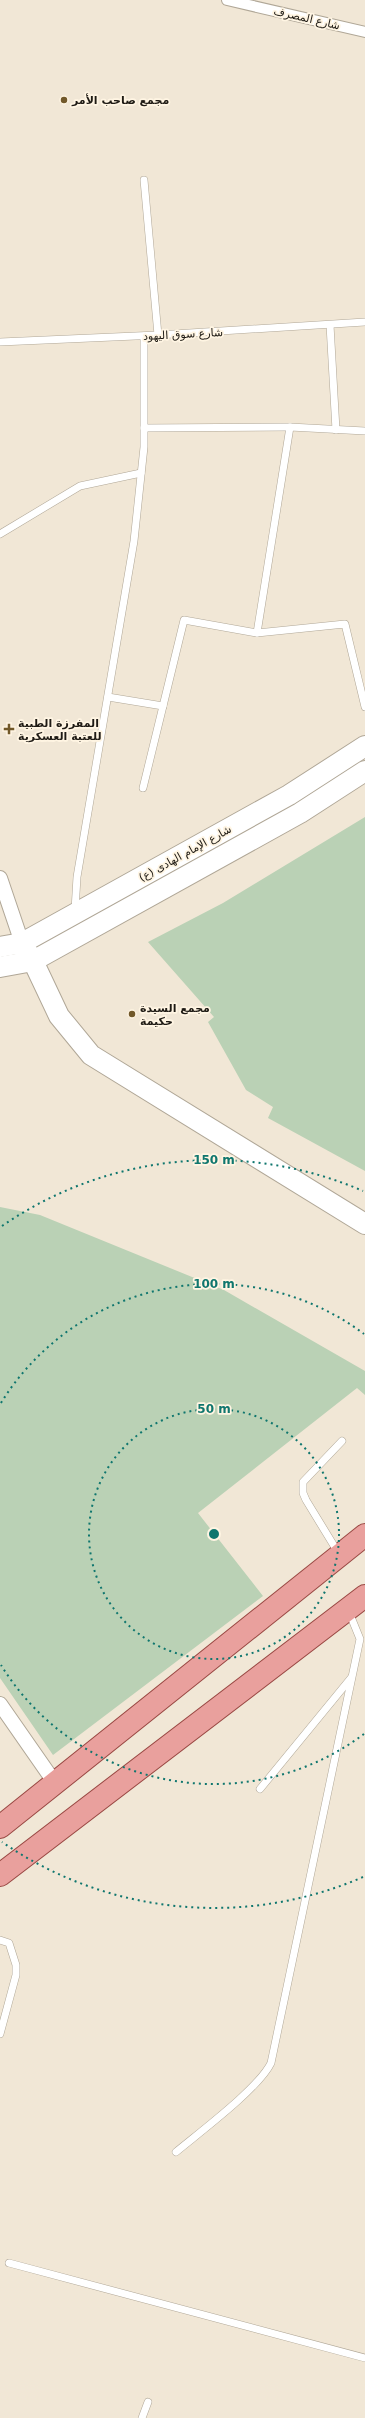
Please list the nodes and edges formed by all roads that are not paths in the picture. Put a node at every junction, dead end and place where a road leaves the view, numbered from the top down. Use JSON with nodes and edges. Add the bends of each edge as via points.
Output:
{"nodes":[{"id":1,"x":227,"y":0,"type":"edge"},
{"id":2,"x":365,"y":32,"type":"edge"},
{"id":3,"x":144,"y":180,"type":"dead end"},
{"id":4,"x":365,"y":322,"type":"edge"},
{"id":5,"x":330,"y":325,"type":"junction"},
{"id":6,"x":158,"y":335,"type":"junction"},
{"id":7,"x":144,"y":336,"type":"junction"},
{"id":8,"x":0,"y":342,"type":"edge"},
{"id":9,"x":290,"y":427,"type":"junction"},
{"id":10,"x":144,"y":428,"type":"junction"},
{"id":11,"x":336,"y":430,"type":"junction"},
{"id":12,"x":365,"y":431,"type":"edge"},
{"id":13,"x":141,"y":473,"type":"junction"},
{"id":14,"x":0,"y":534,"type":"edge"},
{"id":15,"x":257,"y":633,"type":"junction"},
{"id":16,"x":108,"y":697,"type":"junction"},
{"id":17,"x":163,"y":706,"type":"junction"},
{"id":18,"x":365,"y":707,"type":"edge"},
{"id":19,"x":365,"y":746,"type":"edge"},
{"id":20,"x":365,"y":771,"type":"edge"},
{"id":21,"x":143,"y":788,"type":"dead end"},
{"id":22,"x":0,"y":878,"type":"edge"},
{"id":23,"x":75,"y":914,"type":"junction"},
{"id":24,"x":22,"y":943,"type":"junction"},
{"id":25,"x":0,"y":947,"type":"edge"},
{"id":26,"x":33,"y":961,"type":"junction"},
{"id":27,"x":0,"y":967,"type":"edge"},
{"id":28,"x":365,"y":1224,"type":"edge"},
{"id":29,"x":342,"y":1441,"type":"dead end"},
{"id":30,"x":365,"y":1536,"type":"edge"},
{"id":31,"x":340,"y":1556,"type":"junction"},
{"id":32,"x":365,"y":1596,"type":"edge"},
{"id":33,"x":348,"y":1610,"type":"junction"},
{"id":34,"x":362,"y":1635,"type":"edge"},
{"id":35,"x":353,"y":1677,"type":"junction"},
{"id":36,"x":0,"y":1704,"type":"edge"},
{"id":37,"x":55,"y":1783,"type":"junction"},
{"id":38,"x":260,"y":1789,"type":"dead end"},
{"id":39,"x":0,"y":1827,"type":"edge"},
{"id":40,"x":0,"y":1874,"type":"edge"},
{"id":41,"x":0,"y":1940,"type":"edge"},
{"id":42,"x":0,"y":2034,"type":"edge"},
{"id":43,"x":176,"y":2152,"type":"dead end"},
{"id":44,"x":8,"y":2263,"type":"dead end"},
{"id":45,"x":365,"y":2358,"type":"edge"},
{"id":46,"x":148,"y":2402,"type":"dead end"},
{"id":47,"x":142,"y":2418,"type":"edge"}],
"edges":[{"from":1,"to":2,"type":"street","name":"شارع المصرف"},
{"from":3,"to":6,"type":"lane"},
{"from":4,"to":5,"type":"lane","name":"شارع سوق اليهود"},
{"from":5,"to":6,"type":"lane","name":"شارع سوق اليهود"},
{"from":5,"to":11,"type":"lane"},
{"from":6,"to":7,"type":"lane","name":"شارع سوق اليهود"},
{"from":7,"to":8,"type":"lane","name":"شارع سوق اليهود"},
{"from":7,"to":10,"type":"lane"},
{"from":9,"to":10,"type":"lane"},
{"from":9,"to":11,"type":"lane"},
{"from":9,"to":15,"type":"lane"},
{"from":10,"to":13,"type":"lane"},
{"from":11,"to":12,"type":"lane"},
{"from":13,"to":14,"type":"lane","via":[[80,486]]},
{"from":13,"to":16,"type":"lane","via":[[134,540]]},
{"from":15,"to":17,"type":"lane","via":[[184,620]]},
{"from":15,"to":18,"type":"lane","via":[[345,624]]},
{"from":16,"to":17,"type":"lane"},
{"from":16,"to":23,"type":"lane","via":[[77,877]]},
{"from":17,"to":21,"type":"lane"},
{"from":19,"to":23,"type":"main road","name":"شارع الإمام الهادی (ع)","via":[[289,795]]},
{"from":20,"to":26,"type":"main road","name":"شارع الإمام الهادی (ع)","via":[[300,814]]},
{"from":22,"to":24,"type":"street"},
{"from":23,"to":24,"type":"main road","name":"شارع الإمام الهادی (ع)"},
{"from":24,"to":25,"type":"main road","name":"شارع الإمام الهادی (ع)"},
{"from":24,"to":26,"type":"main road"},
{"from":26,"to":27,"type":"main road","name":"شارع الإمام الهادی (ع)"},
{"from":26,"to":28,"type":"main road","via":[[59,1016],[91,1055]]},
{"from":29,"to":31,"type":"lane","via":[[303,1482],[306,1500]]},
{"from":30,"to":31,"type":"main road"},
{"from":31,"to":37,"type":"main road"},
{"from":32,"to":33,"type":"main road"},
{"from":33,"to":34,"type":"lane"},
{"from":33,"to":40,"type":"main road"},
{"from":34,"to":35,"type":"lane"},
{"from":35,"to":38,"type":"lane"},
{"from":35,"to":43,"type":"lane","via":[[271,2064],[254,2085]]},
{"from":36,"to":37,"type":"street"},
{"from":37,"to":39,"type":"main road"},
{"from":41,"to":42,"type":"lane","via":[[9,1943],[16,1965],[16,1975]]},
{"from":44,"to":45,"type":"lane"},
{"from":46,"to":47,"type":"lane"}]}
